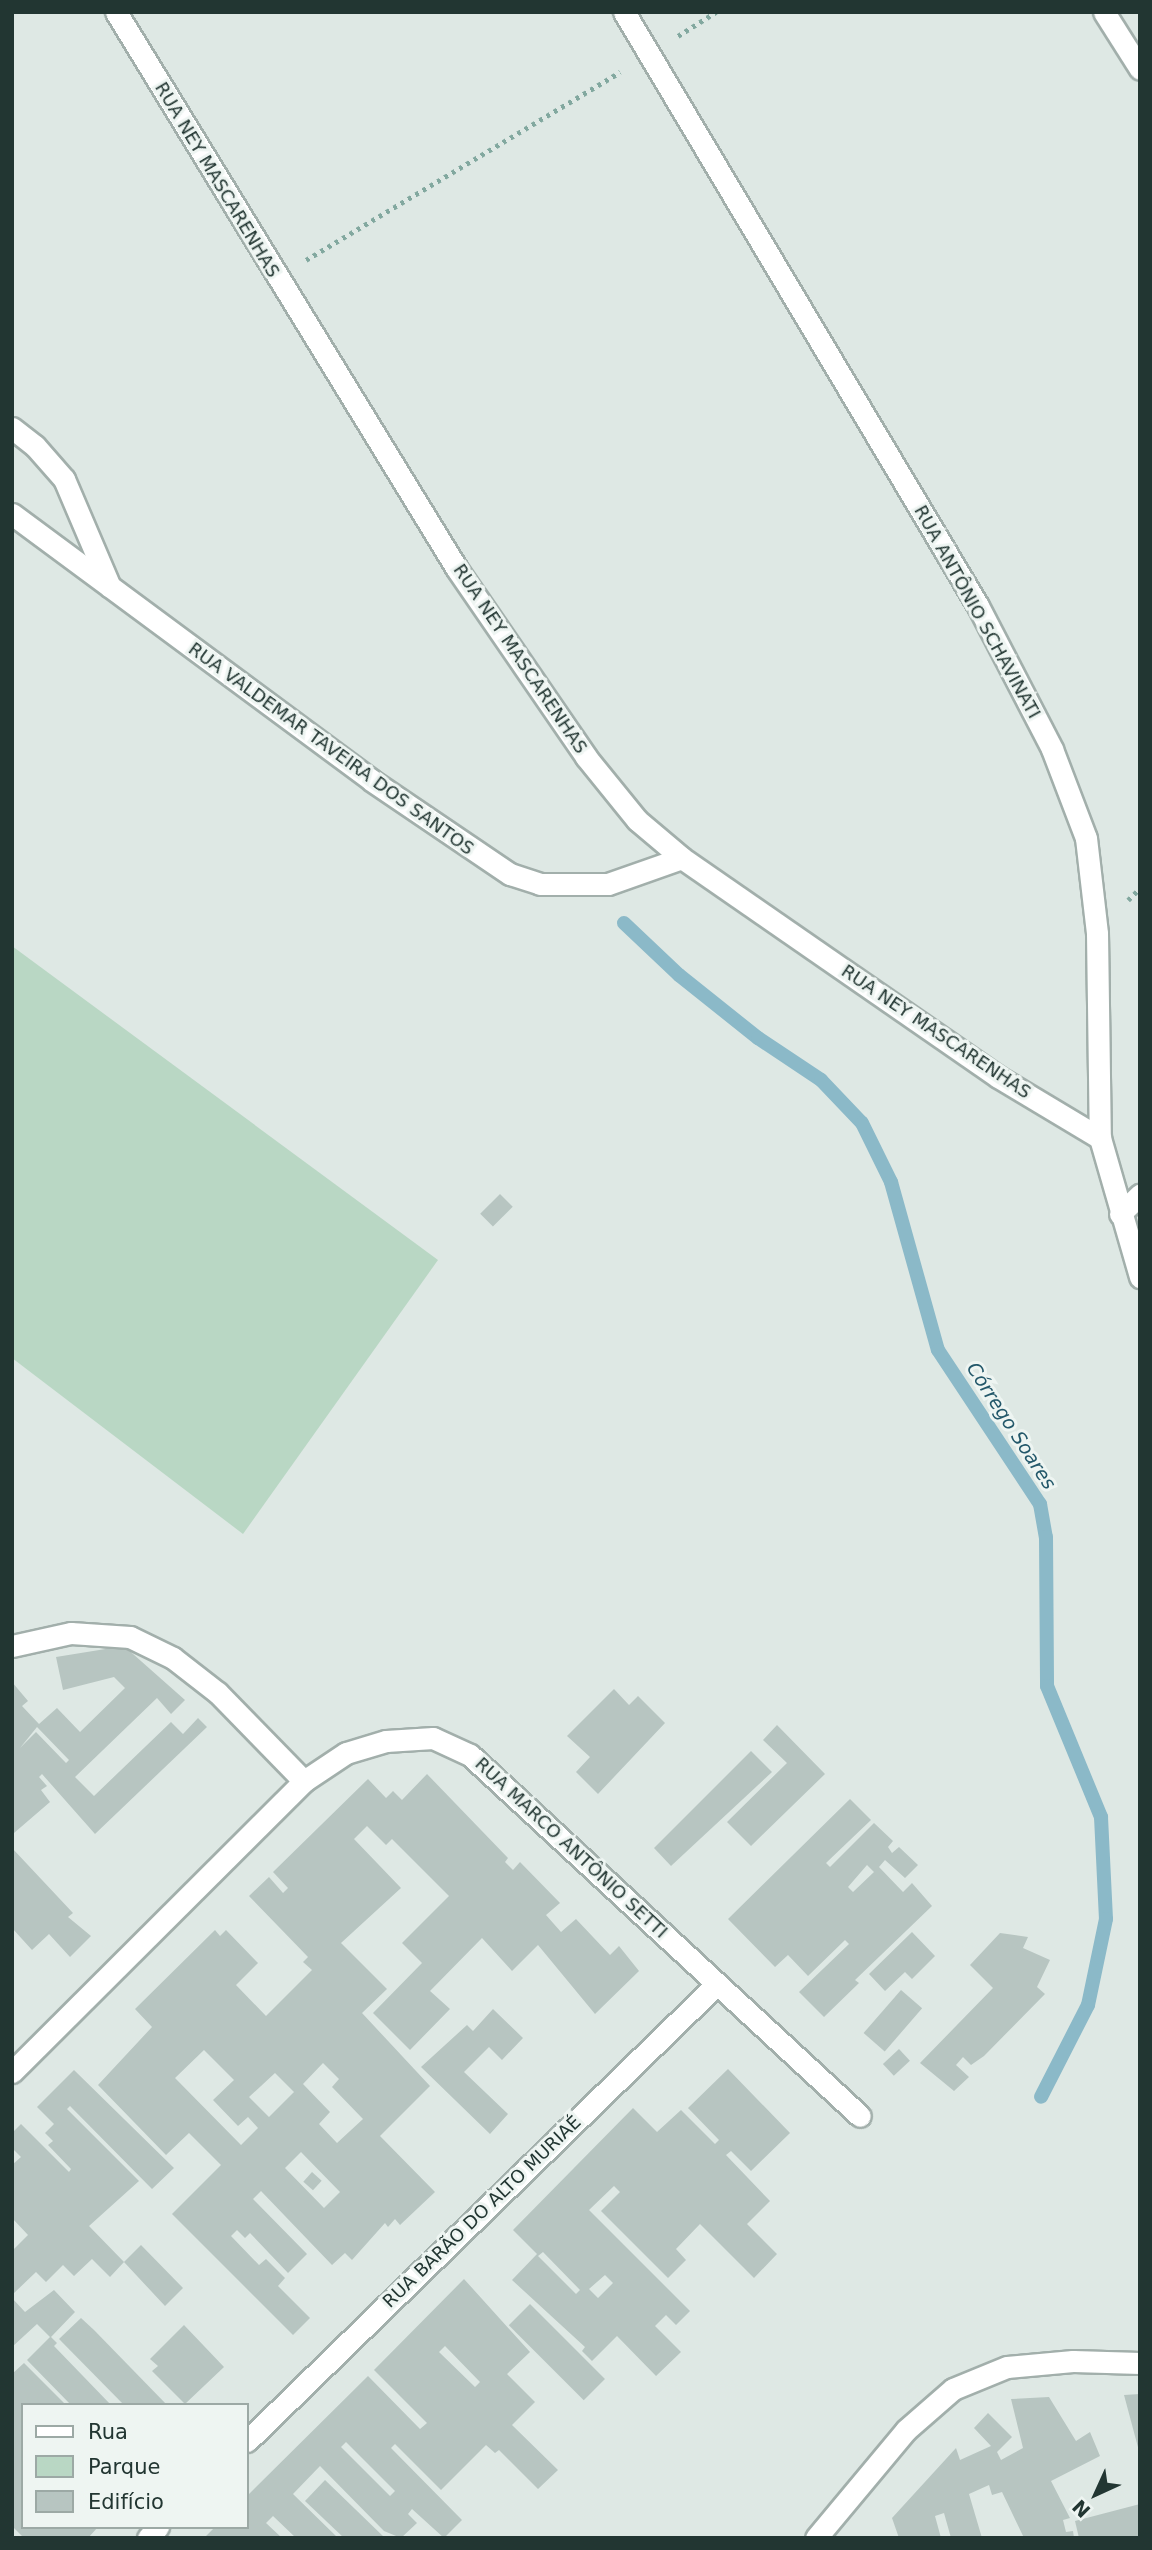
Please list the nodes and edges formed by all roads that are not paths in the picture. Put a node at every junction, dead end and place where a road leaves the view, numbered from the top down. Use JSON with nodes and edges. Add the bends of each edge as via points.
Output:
{"nodes":[{"id":1,"x":116,"y":12,"type":"edge"},
{"id":2,"x":624,"y":12,"type":"edge"},
{"id":3,"x":1104,"y":12,"type":"edge"},
{"id":4,"x":1140,"y":69,"type":"edge"},
{"id":5,"x":12,"y":428,"type":"edge"},
{"id":6,"x":12,"y":514,"type":"edge"},
{"id":7,"x":110,"y":587,"type":"junction"},
{"id":8,"x":682,"y":858,"type":"junction"},
{"id":9,"x":1100,"y":1138,"type":"junction"},
{"id":10,"x":1140,"y":1195,"type":"edge"},
{"id":11,"x":1120,"y":1214,"type":"junction"},
{"id":12,"x":1140,"y":1277,"type":"edge"},
{"id":13,"x":12,"y":1646,"type":"edge"},
{"id":14,"x":304,"y":1781,"type":"junction"},
{"id":15,"x":717,"y":1984,"type":"junction"},
{"id":16,"x":12,"y":2072,"type":"edge"},
{"id":17,"x":860,"y":2116,"type":"dead end"},
{"id":18,"x":1140,"y":2363,"type":"edge"},
{"id":19,"x":248,"y":2440,"type":"edge"},
{"id":20,"x":816,"y":2538,"type":"edge"}],
"edges":[{"from":1,"to":8,"type":"street","name":"RUA NEY MASCARENHAS","via":[[457,569],[586,757],[637,820]]},
{"from":2,"to":9,"type":"street","name":"RUA ANTÔNIO SCHAVINATI","via":[[978,606],[1052,749],[1086,838],[1097,933]]},
{"from":3,"to":4,"type":"street"},
{"from":5,"to":7,"type":"street","via":[[64,479]]},
{"from":6,"to":7,"type":"street","name":"RUA VALDEMAR TAVEIRA DOS SANTOS"},
{"from":7,"to":8,"type":"street","name":"RUA VALDEMAR TAVEIRA DOS SANTOS","via":[[371,780],[510,874],[540,884],[608,884]]},
{"from":8,"to":9,"type":"street","name":"RUA NEY MASCARENHAS","via":[[998,1077]]},
{"from":9,"to":11,"type":"street","name":"RUA ANTÔNIO SCHAVINATI"},
{"from":10,"to":11,"type":"street"},
{"from":11,"to":12,"type":"street","name":"RUA ANTÔNIO SCHAVINATI"},
{"from":13,"to":14,"type":"street","via":[[71,1633],[130,1637],[173,1658],[218,1693]]},
{"from":14,"to":15,"type":"street","name":"RUA MARCO ANTÔNIO SETTI","via":[[346,1753],[386,1741],[433,1738],[470,1755]]},
{"from":14,"to":16,"type":"street","name":"RUA MARCO ANTÔNIO SETTI"},
{"from":15,"to":17,"type":"street","name":"RUA MARCO ANTÔNIO SETTI"},
{"from":15,"to":19,"type":"street","name":"RUA BARÃO DO ALTO MURIAÉ"},
{"from":18,"to":20,"type":"street","via":[[1073,2361],[1007,2368],[953,2389],[906,2430]]}]}
